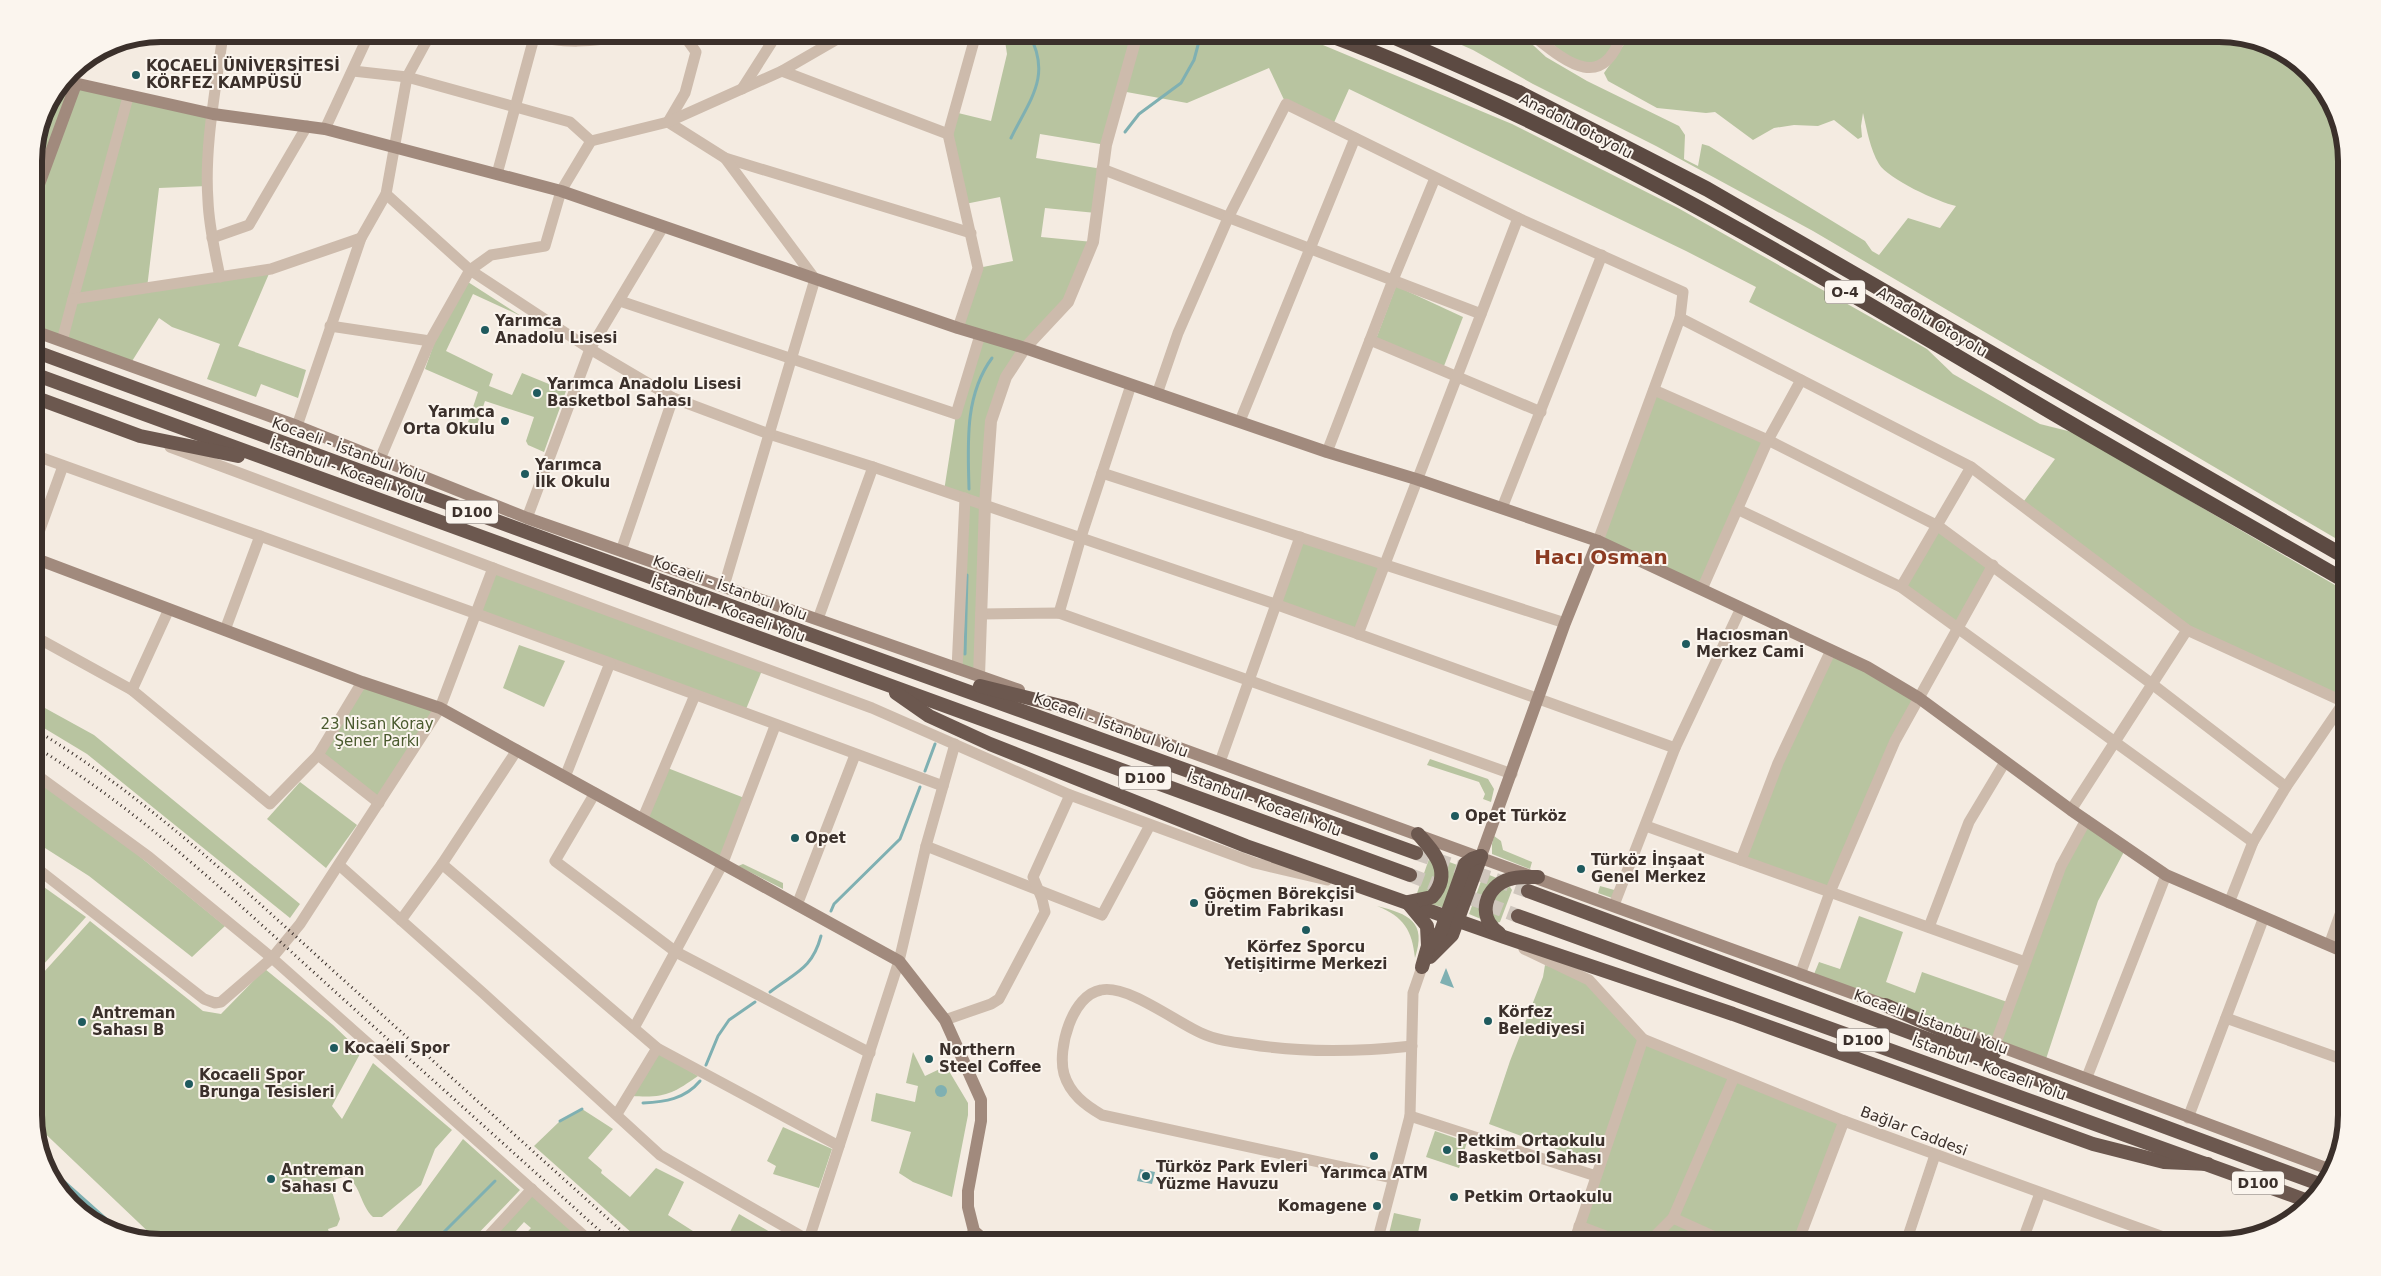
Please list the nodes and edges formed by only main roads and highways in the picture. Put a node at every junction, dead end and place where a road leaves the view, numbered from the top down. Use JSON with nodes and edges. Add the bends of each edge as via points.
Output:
{"nodes":[{"id":1,"x":1347,"y":42,"type":"edge"},
{"id":2,"x":1405,"y":42,"type":"edge"},
{"id":3,"x":72,"y":83,"type":"edge"},
{"id":4,"x":68,"y":88,"type":"edge"},
{"id":5,"x":43,"y":169,"type":"edge"},
{"id":6,"x":43,"y":335,"type":"edge"},
{"id":7,"x":43,"y":354,"type":"edge"},
{"id":8,"x":43,"y":377,"type":"edge"},
{"id":9,"x":43,"y":401,"type":"edge"},
{"id":10,"x":290,"y":468,"type":"junction"},
{"id":11,"x":1598,"y":541,"type":"junction"},
{"id":12,"x":2338,"y":553,"type":"edge"},
{"id":13,"x":43,"y":561,"type":"edge"},
{"id":14,"x":2338,"y":577,"type":"edge"},
{"id":15,"x":911,"y":670,"type":"junction"},
{"id":16,"x":878,"y":682,"type":"junction"},
{"id":17,"x":1073,"y":709,"type":"junction"},
{"id":18,"x":1418,"y":834,"type":"junction"},
{"id":19,"x":1416,"y":853,"type":"tunnel mouth"},
{"id":20,"x":1481,"y":856,"type":"junction"},
{"id":21,"x":1410,"y":875,"type":"tunnel mouth"},
{"id":22,"x":1538,"y":877,"type":"junction"},
{"id":23,"x":1528,"y":891,"type":"tunnel mouth"},
{"id":24,"x":1408,"y":903,"type":"junction"},
{"id":25,"x":1518,"y":916,"type":"tunnel mouth"},
{"id":26,"x":1453,"y":918,"type":"junction"},
{"id":27,"x":1452,"y":935,"type":"junction"},
{"id":28,"x":1504,"y":937,"type":"junction"},
{"id":29,"x":1428,"y":946,"type":"junction"},
{"id":30,"x":2338,"y":949,"type":"edge"},
{"id":31,"x":1886,"y":1005,"type":"junction"},
{"id":32,"x":2116,"y":1107,"type":"junction"},
{"id":33,"x":2208,"y":1164,"type":"junction"},
{"id":34,"x":2325,"y":1168,"type":"edge"},
{"id":35,"x":2317,"y":1183,"type":"edge"},
{"id":36,"x":2303,"y":1199,"type":"edge"},
{"id":37,"x":978,"y":1234,"type":"edge"}],
"edges":[{"from":1,"to":14,"type":"highway","name":"Anadolu Otoyolu","number":"O-4","via":[[1436,77],[1603,158],[1704,212]]},
{"from":2,"to":12,"type":"highway","name":"Anadolu Otoyolu","number":"O-4","via":[[1518,92],[1708,189]]},
{"from":3,"to":11,"type":"main road","via":[[212,114],[325,129],[561,191],[815,280]]},
{"from":4,"to":5,"type":"main road"},
{"from":6,"to":17,"type":"main road","via":[[297,426],[527,518]]},
{"from":7,"to":15,"type":"highway","name":"Kocaeli - İstanbul Yolu","number":"D100"},
{"from":8,"to":10,"type":"highway","name":"İstanbul - Kocaeli Yolu","number":"D100"},
{"from":9,"to":10,"type":"highway","via":[[140,436]]},
{"from":10,"to":16,"type":"highway","name":"İstanbul - Kocaeli Yolu","number":"D100"},
{"from":11,"to":20,"type":"main road"},
{"from":11,"to":30,"type":"main road","via":[[1867,667],[1919,698],[2166,876]]},
{"from":13,"to":37,"type":"main road","via":[[362,682],[440,708],[899,961],[945,1020],[981,1100],[981,1121],[968,1191],[968,1206]]},
{"from":15,"to":17,"type":"highway"},
{"from":15,"to":19,"type":"highway","name":"Kocaeli - İstanbul Yolu","number":"D100"},
{"from":16,"to":21,"type":"highway","name":"İstanbul - Kocaeli Yolu","number":"D100"},
{"from":16,"to":24,"type":"highway","via":[[930,716],[990,744],[1246,846]]},
{"from":17,"to":18,"type":"main road"},
{"from":18,"to":20,"type":"main road"},
{"from":18,"to":24,"type":"highway","via":[[1440,863],[1441,880],[1432,897]]},
{"from":20,"to":22,"type":"main road"},
{"from":20,"to":26,"type":"highway","via":[[1465,864]]},
{"from":22,"to":28,"type":"highway","via":[[1509,879],[1492,890],[1485,909],[1486,918],[1490,926]]},
{"from":22,"to":31,"type":"main road"},
{"from":23,"to":32,"type":"highway","name":"Kocaeli - İstanbul Yolu","number":"D100"},
{"from":24,"to":26,"type":"highway"},
{"from":24,"to":29,"type":"highway","via":[[1427,926]]},
{"from":25,"to":33,"type":"highway","name":"İstanbul - Kocaeli Yolu","number":"D100"},
{"from":26,"to":27,"type":"highway"},
{"from":26,"to":28,"type":"highway"},
{"from":26,"to":29,"type":"highway"},
{"from":27,"to":28,"type":"highway","via":[[1470,932]]},
{"from":27,"to":29,"type":"highway","via":[[1422,967]]},
{"from":28,"to":33,"type":"highway","via":[[1733,1014],[2093,1144],[2164,1162]]},
{"from":31,"to":32,"type":"highway"},
{"from":31,"to":34,"type":"main road"},
{"from":32,"to":35,"type":"highway","name":"Kocaeli - İstanbul Yolu","number":"D100"},
{"from":33,"to":36,"type":"highway","name":"İstanbul - Kocaeli Yolu","number":"D100"}]}
